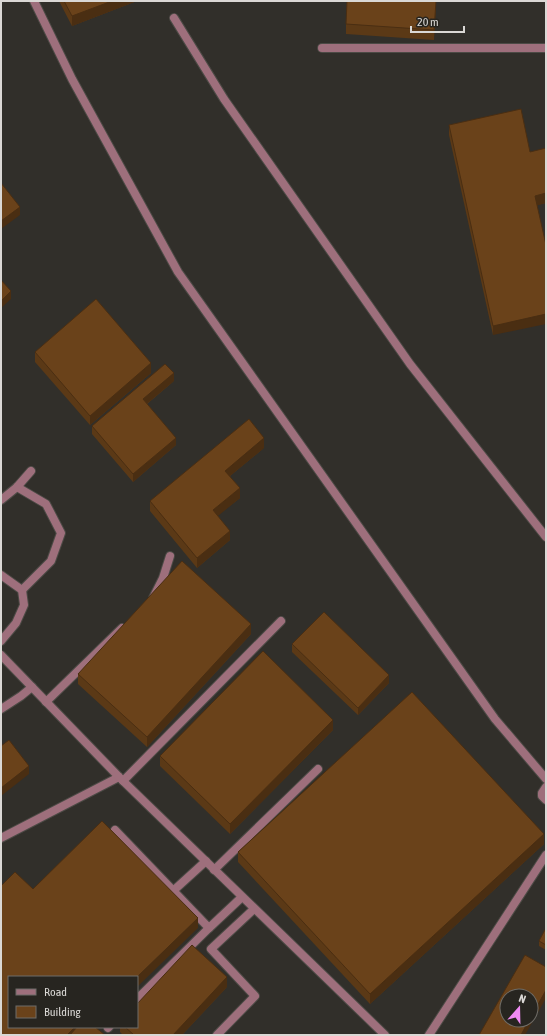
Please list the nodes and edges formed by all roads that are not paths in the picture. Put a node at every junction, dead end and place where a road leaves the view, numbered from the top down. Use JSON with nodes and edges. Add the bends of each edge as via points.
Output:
{"nodes":[{"id":1,"x":34,"y":1,"type":"edge"},
{"id":2,"x":174,"y":18,"type":"dead end"},
{"id":3,"x":322,"y":48,"type":"dead end"},
{"id":4,"x":546,"y":48,"type":"edge"},
{"id":5,"x":30,"y":471,"type":"dead end"},
{"id":6,"x":17,"y":487,"type":"junction"},
{"id":7,"x":1,"y":500,"type":"edge"},
{"id":8,"x":546,"y":537,"type":"edge"},
{"id":9,"x":170,"y":556,"type":"dead end"},
{"id":10,"x":1,"y":575,"type":"edge"},
{"id":11,"x":22,"y":590,"type":"junction"},
{"id":12,"x":147,"y":603,"type":"edge"},
{"id":13,"x":130,"y":620,"type":"edge"},
{"id":14,"x":281,"y":621,"type":"dead end"},
{"id":15,"x":1,"y":641,"type":"edge"},
{"id":16,"x":1,"y":655,"type":"edge"},
{"id":17,"x":32,"y":687,"type":"junction"},
{"id":18,"x":46,"y":702,"type":"junction"},
{"id":19,"x":1,"y":709,"type":"edge"},
{"id":20,"x":318,"y":769,"type":"dead end"},
{"id":21,"x":121,"y":779,"type":"junction"},
{"id":22,"x":546,"y":779,"type":"edge"},
{"id":23,"x":546,"y":787,"type":"edge"},
{"id":24,"x":546,"y":800,"type":"edge"},
{"id":25,"x":115,"y":830,"type":"dead end"},
{"id":26,"x":1,"y":838,"type":"edge"},
{"id":27,"x":546,"y":855,"type":"edge"},
{"id":28,"x":206,"y":861,"type":"junction"},
{"id":29,"x":214,"y":870,"type":"junction"},
{"id":30,"x":173,"y":891,"type":"junction"},
{"id":31,"x":242,"y":897,"type":"junction"},
{"id":32,"x":254,"y":909,"type":"junction"},
{"id":33,"x":209,"y":928,"type":"junction"},
{"id":34,"x":138,"y":998,"type":"edge"},
{"id":35,"x":217,"y":1035,"type":"edge"},
{"id":36,"x":385,"y":1035,"type":"edge"},
{"id":37,"x":429,"y":1035,"type":"edge"}],
"edges":[{"from":1,"to":22,"type":"street","via":[[72,79],[178,272],[495,719]]},
{"from":2,"to":8,"type":"street","via":[[224,99],[410,364]]},
{"from":3,"to":4,"type":"street"},
{"from":5,"to":6,"type":"street"},
{"from":6,"to":7,"type":"street"},
{"from":6,"to":11,"type":"street","via":[[46,504],[60,533],[51,561]]},
{"from":9,"to":12,"type":"street","via":[[163,578]]},
{"from":10,"to":11,"type":"street"},
{"from":11,"to":15,"type":"street","via":[[24,605],[16,623]]},
{"from":13,"to":18,"type":"street"},
{"from":14,"to":21,"type":"street"},
{"from":16,"to":17,"type":"street"},
{"from":17,"to":18,"type":"street"},
{"from":17,"to":19,"type":"street"},
{"from":18,"to":21,"type":"street"},
{"from":20,"to":29,"type":"street"},
{"from":21,"to":26,"type":"street"},
{"from":21,"to":28,"type":"street"},
{"from":23,"to":24,"type":"street","via":[[542,793]]},
{"from":25,"to":30,"type":"street"},
{"from":27,"to":37,"type":"street"},
{"from":28,"to":29,"type":"street"},
{"from":28,"to":30,"type":"street"},
{"from":29,"to":31,"type":"street"},
{"from":30,"to":33,"type":"street"},
{"from":31,"to":32,"type":"street"},
{"from":31,"to":33,"type":"street"},
{"from":32,"to":35,"type":"street","via":[[211,949],[255,996]]},
{"from":32,"to":36,"type":"street"},
{"from":33,"to":34,"type":"street"}]}
